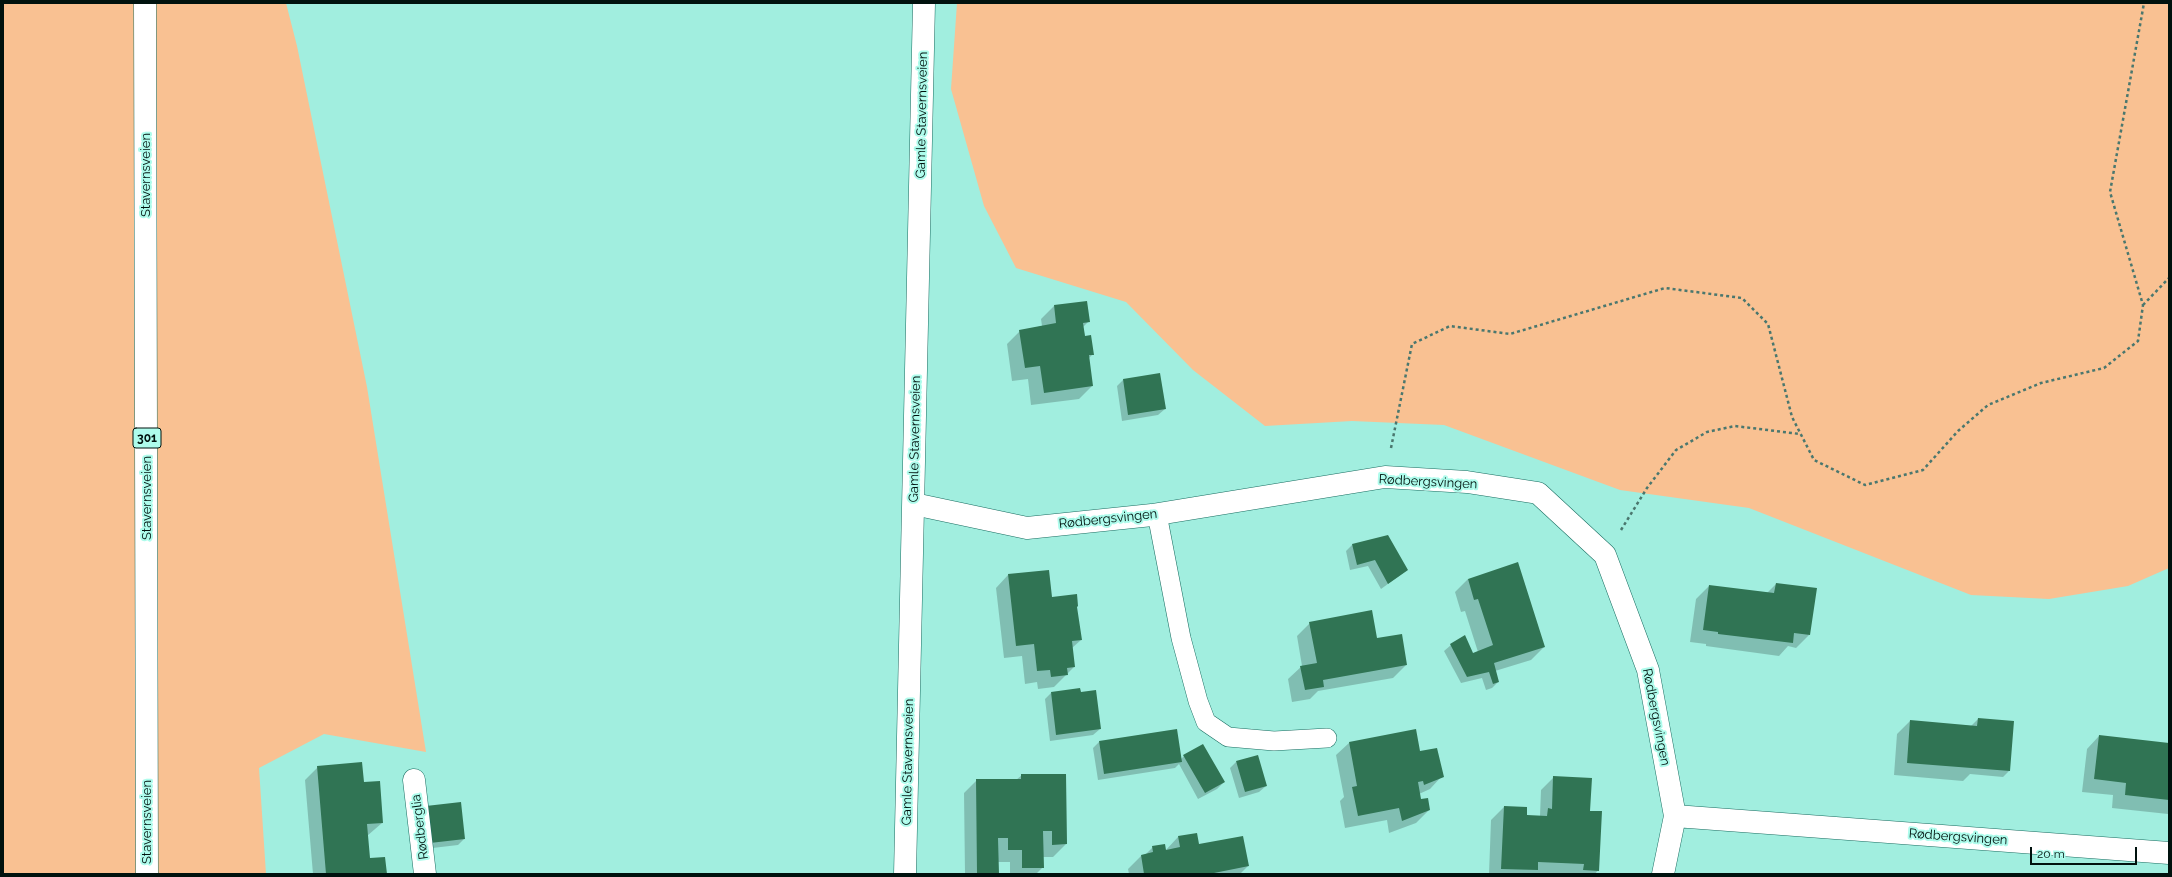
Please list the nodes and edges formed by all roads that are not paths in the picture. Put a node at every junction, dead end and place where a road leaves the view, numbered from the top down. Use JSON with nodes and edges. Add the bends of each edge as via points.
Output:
{"nodes":[{"id":1,"x":145,"y":3,"type":"edge"},
{"id":2,"x":924,"y":3,"type":"edge"},
{"id":3,"x":914,"y":504,"type":"junction"},
{"id":4,"x":1157,"y":514,"type":"junction"},
{"id":5,"x":1327,"y":738,"type":"dead end"},
{"id":6,"x":414,"y":780,"type":"dead end"},
{"id":7,"x":1675,"y":816,"type":"junction"},
{"id":8,"x":2169,"y":853,"type":"edge"},
{"id":9,"x":147,"y":874,"type":"edge"},
{"id":10,"x":425,"y":874,"type":"edge"},
{"id":11,"x":906,"y":874,"type":"edge"},
{"id":12,"x":1663,"y":874,"type":"edge"}],
"edges":[{"from":1,"to":9,"type":"street","name":"Stavernsveien","number":"301"},
{"from":2,"to":3,"type":"street","name":"Gamle Stavernsveien"},
{"from":3,"to":4,"type":"street","name":"Rødbergsvingen","via":[[1027,528]]},
{"from":3,"to":11,"type":"street","name":"Gamle Stavernsveien"},
{"from":4,"to":5,"type":"lane","via":[[1181,638],[1206,722],[1228,737],[1274,741]]},
{"from":4,"to":7,"type":"street","name":"Rødbergsvingen","via":[[1385,478],[1467,482],[1538,493],[1605,555],[1648,670]]},
{"from":6,"to":10,"type":"street","name":"Rødberglia"},
{"from":7,"to":8,"type":"street","name":"Rødbergsvingen"},
{"from":7,"to":12,"type":"street","name":"Rødbergsvingen"}]}
